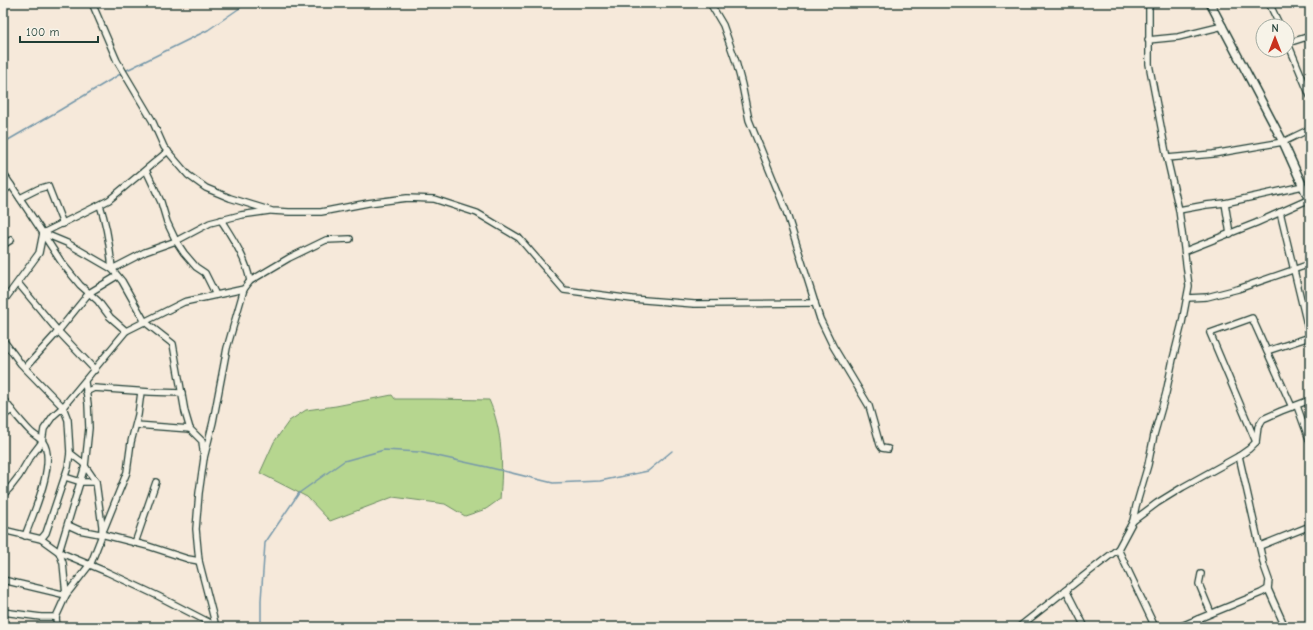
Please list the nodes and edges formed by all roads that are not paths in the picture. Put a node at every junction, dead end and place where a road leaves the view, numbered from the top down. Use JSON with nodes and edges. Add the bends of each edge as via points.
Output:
{"nodes":[{"id":1,"x":92,"y":3,"type":"edge"},
{"id":2,"x":710,"y":3,"type":"edge"},
{"id":3,"x":1149,"y":3,"type":"edge"},
{"id":4,"x":1210,"y":3,"type":"edge"},
{"id":5,"x":1269,"y":3,"type":"edge"},
{"id":6,"x":1276,"y":18,"type":"edge"},
{"id":7,"x":1223,"y":26,"type":"junction"},
{"id":8,"x":1310,"y":36,"type":"edge"},
{"id":9,"x":1148,"y":40,"type":"junction"},
{"id":10,"x":1295,"y":40,"type":"edge"},
{"id":11,"x":1295,"y":58,"type":"edge"},
{"id":12,"x":1310,"y":96,"type":"edge"},
{"id":13,"x":1310,"y":129,"type":"edge"},
{"id":14,"x":1283,"y":142,"type":"junction"},
{"id":15,"x":168,"y":151,"type":"junction"},
{"id":16,"x":1167,"y":158,"type":"junction"},
{"id":17,"x":146,"y":170,"type":"junction"},
{"id":18,"x":3,"y":172,"type":"edge"},
{"id":19,"x":12,"y":185,"type":"junction"},
{"id":20,"x":1302,"y":186,"type":"junction"},
{"id":21,"x":3,"y":192,"type":"edge"},
{"id":22,"x":20,"y":198,"type":"junction"},
{"id":23,"x":1310,"y":200,"type":"edge"},
{"id":24,"x":1225,"y":203,"type":"junction"},
{"id":25,"x":100,"y":205,"type":"junction"},
{"id":26,"x":1179,"y":210,"type":"junction"},
{"id":27,"x":272,"y":211,"type":"junction"},
{"id":28,"x":1280,"y":212,"type":"junction"},
{"id":29,"x":220,"y":220,"type":"junction"},
{"id":30,"x":63,"y":224,"type":"junction"},
{"id":31,"x":43,"y":233,"type":"junction"},
{"id":32,"x":1230,"y":234,"type":"junction"},
{"id":33,"x":350,"y":239,"type":"dead end"},
{"id":34,"x":11,"y":240,"type":"dead end"},
{"id":35,"x":176,"y":241,"type":"junction"},
{"id":36,"x":3,"y":245,"type":"edge"},
{"id":37,"x":1185,"y":251,"type":"junction"},
{"id":38,"x":1310,"y":264,"type":"edge"},
{"id":39,"x":112,"y":269,"type":"junction"},
{"id":40,"x":1294,"y":270,"type":"junction"},
{"id":41,"x":117,"y":276,"type":"junction"},
{"id":42,"x":250,"y":282,"type":"junction"},
{"id":43,"x":18,"y":283,"type":"junction"},
{"id":44,"x":244,"y":289,"type":"junction"},
{"id":45,"x":89,"y":293,"type":"junction"},
{"id":46,"x":216,"y":295,"type":"junction"},
{"id":47,"x":1187,"y":298,"type":"junction"},
{"id":48,"x":3,"y":302,"type":"edge"},
{"id":49,"x":815,"y":303,"type":"junction"},
{"id":50,"x":145,"y":322,"type":"junction"},
{"id":51,"x":1308,"y":325,"type":"edge"},
{"id":52,"x":58,"y":331,"type":"junction"},
{"id":53,"x":126,"y":331,"type":"junction"},
{"id":54,"x":1310,"y":337,"type":"edge"},
{"id":55,"x":3,"y":340,"type":"edge"},
{"id":56,"x":1267,"y":351,"type":"junction"},
{"id":57,"x":25,"y":368,"type":"junction"},
{"id":58,"x":95,"y":370,"type":"junction"},
{"id":59,"x":85,"y":382,"type":"junction"},
{"id":60,"x":86,"y":392,"type":"junction"},
{"id":61,"x":141,"y":392,"type":"junction"},
{"id":62,"x":182,"y":393,"type":"junction"},
{"id":63,"x":3,"y":399,"type":"edge"},
{"id":64,"x":1310,"y":400,"type":"edge"},
{"id":65,"x":1294,"y":406,"type":"junction"},
{"id":66,"x":63,"y":407,"type":"junction"},
{"id":67,"x":12,"y":410,"type":"junction"},
{"id":68,"x":3,"y":416,"type":"edge"},
{"id":69,"x":136,"y":425,"type":"junction"},
{"id":70,"x":190,"y":429,"type":"junction"},
{"id":71,"x":42,"y":442,"type":"junction"},
{"id":72,"x":1256,"y":442,"type":"junction"},
{"id":73,"x":1310,"y":442,"type":"edge"},
{"id":74,"x":888,"y":449,"type":"dead end"},
{"id":75,"x":70,"y":453,"type":"junction"},
{"id":76,"x":1239,"y":456,"type":"junction"},
{"id":77,"x":204,"y":458,"type":"junction"},
{"id":78,"x":85,"y":466,"type":"junction"},
{"id":79,"x":65,"y":477,"type":"junction"},
{"id":80,"x":81,"y":482,"type":"junction"},
{"id":81,"x":96,"y":482,"type":"junction"},
{"id":82,"x":156,"y":482,"type":"dead end"},
{"id":83,"x":3,"y":495,"type":"edge"},
{"id":84,"x":1133,"y":521,"type":"junction"},
{"id":85,"x":68,"y":525,"type":"junction"},
{"id":86,"x":1310,"y":526,"type":"edge"},
{"id":87,"x":3,"y":530,"type":"edge"},
{"id":88,"x":102,"y":534,"type":"junction"},
{"id":89,"x":25,"y":536,"type":"junction"},
{"id":90,"x":41,"y":539,"type":"junction"},
{"id":91,"x":136,"y":543,"type":"junction"},
{"id":92,"x":1260,"y":546,"type":"junction"},
{"id":93,"x":1118,"y":549,"type":"junction"},
{"id":94,"x":59,"y":552,"type":"junction"},
{"id":95,"x":199,"y":561,"type":"junction"},
{"id":96,"x":89,"y":565,"type":"junction"},
{"id":97,"x":1200,"y":574,"type":"dead end"},
{"id":98,"x":3,"y":580,"type":"edge"},
{"id":99,"x":1268,"y":589,"type":"junction"},
{"id":100,"x":1066,"y":590,"type":"junction"},
{"id":101,"x":66,"y":595,"type":"junction"},
{"id":102,"x":3,"y":612,"type":"edge"},
{"id":103,"x":1211,"y":614,"type":"junction"},
{"id":104,"x":56,"y":617,"type":"junction"},
{"id":105,"x":1198,"y":619,"type":"junction"},
{"id":106,"x":57,"y":627,"type":"edge"},
{"id":107,"x":216,"y":627,"type":"edge"},
{"id":108,"x":1019,"y":627,"type":"edge"},
{"id":109,"x":1085,"y":627,"type":"edge"},
{"id":110,"x":1155,"y":627,"type":"edge"},
{"id":111,"x":1179,"y":627,"type":"edge"},
{"id":112,"x":1202,"y":627,"type":"edge"},
{"id":113,"x":1285,"y":627,"type":"edge"}],
"edges":[{"from":1,"to":15,"type":"street","via":[[117,61]]},
{"from":2,"to":49,"type":"street","via":[[723,25],[736,62],[749,120],[786,211]]},
{"from":3,"to":9,"type":"street"},
{"from":4,"to":7,"type":"main road"},
{"from":5,"to":6,"type":"street"},
{"from":7,"to":9,"type":"street","via":[[1178,37]]},
{"from":7,"to":14,"type":"main road"},
{"from":8,"to":10,"type":"street"},
{"from":9,"to":16,"type":"street","via":[[1150,71]]},
{"from":11,"to":12,"type":"street"},
{"from":13,"to":14,"type":"street"},
{"from":14,"to":16,"type":"street","via":[[1212,154]]},
{"from":14,"to":20,"type":"main road"},
{"from":15,"to":17,"type":"street"},
{"from":15,"to":27,"type":"street","via":[[188,175],[206,188]]},
{"from":16,"to":26,"type":"street"},
{"from":17,"to":25,"type":"street"},
{"from":17,"to":35,"type":"street"},
{"from":18,"to":19,"type":"street"},
{"from":19,"to":21,"type":"street"},
{"from":19,"to":22,"type":"street"},
{"from":20,"to":23,"type":"main road"},
{"from":20,"to":24,"type":"street"},
{"from":22,"to":30,"type":"street","via":[[48,186]]},
{"from":22,"to":31,"type":"street"},
{"from":23,"to":28,"type":"street"},
{"from":24,"to":26,"type":"street"},
{"from":24,"to":32,"type":"street"},
{"from":25,"to":30,"type":"street"},
{"from":25,"to":39,"type":"street"},
{"from":26,"to":37,"type":"street"},
{"from":27,"to":29,"type":"street"},
{"from":27,"to":49,"type":"street","via":[[322,212],[408,198],[434,199],[477,213],[519,238],[564,290],[694,304]]},
{"from":28,"to":32,"type":"street"},
{"from":28,"to":40,"type":"street"},
{"from":29,"to":35,"type":"street","via":[[210,222]]},
{"from":29,"to":42,"type":"street","via":[[237,245],[248,270]]},
{"from":30,"to":31,"type":"street"},
{"from":31,"to":39,"type":"street","via":[[67,243]]},
{"from":31,"to":43,"type":"street","via":[[39,253]]},
{"from":31,"to":45,"type":"street","via":[[62,263]]},
{"from":32,"to":37,"type":"street"},
{"from":33,"to":42,"type":"street","via":[[326,240]]},
{"from":34,"to":36,"type":"street"},
{"from":35,"to":39,"type":"street","via":[[145,252]]},
{"from":35,"to":46,"type":"street","via":[[196,267],[205,273]]},
{"from":37,"to":47,"type":"street","via":[[1189,286]]},
{"from":38,"to":40,"type":"street"},
{"from":39,"to":41,"type":"street"},
{"from":40,"to":47,"type":"street","via":[[1232,291],[1207,297]]},
{"from":40,"to":51,"type":"street"},
{"from":41,"to":45,"type":"street"},
{"from":41,"to":50,"type":"street"},
{"from":42,"to":44,"type":"street"},
{"from":43,"to":48,"type":"street"},
{"from":43,"to":52,"type":"street"},
{"from":44,"to":46,"type":"street"},
{"from":44,"to":77,"type":"street","via":[[227,348]]},
{"from":45,"to":52,"type":"street"},
{"from":45,"to":53,"type":"street"},
{"from":46,"to":50,"type":"street","via":[[184,302]]},
{"from":47,"to":84,"type":"street"},
{"from":49,"to":74,"type":"street","via":[[833,346],[869,406],[880,445]]},
{"from":50,"to":53,"type":"street"},
{"from":50,"to":62,"type":"street","via":[[173,344]]},
{"from":51,"to":54,"type":"street"},
{"from":52,"to":57,"type":"street"},
{"from":52,"to":58,"type":"street"},
{"from":53,"to":58,"type":"street"},
{"from":54,"to":56,"type":"street"},
{"from":55,"to":57,"type":"street"},
{"from":56,"to":65,"type":"street"},
{"from":56,"to":72,"type":"street","via":[[1252,318],[1210,333]]},
{"from":57,"to":66,"type":"street"},
{"from":58,"to":59,"type":"street"},
{"from":59,"to":60,"type":"street"},
{"from":59,"to":66,"type":"street"},
{"from":60,"to":61,"type":"street","via":[[94,388]]},
{"from":60,"to":78,"type":"street","via":[[89,428]]},
{"from":61,"to":62,"type":"street"},
{"from":61,"to":69,"type":"street"},
{"from":62,"to":70,"type":"street"},
{"from":63,"to":67,"type":"street"},
{"from":64,"to":65,"type":"street"},
{"from":65,"to":72,"type":"street","via":[[1263,420],[1258,427]]},
{"from":65,"to":73,"type":"street"},
{"from":66,"to":71,"type":"street","via":[[44,429]]},
{"from":66,"to":75,"type":"street","via":[[68,420]]},
{"from":67,"to":68,"type":"street"},
{"from":67,"to":71,"type":"street"},
{"from":69,"to":70,"type":"street"},
{"from":69,"to":88,"type":"street","via":[[127,472]]},
{"from":70,"to":77,"type":"street","via":[[202,441]]},
{"from":71,"to":83,"type":"street"},
{"from":71,"to":89,"type":"street","via":[[46,448],[47,468]]},
{"from":72,"to":76,"type":"street"},
{"from":75,"to":78,"type":"street"},
{"from":75,"to":79,"type":"street"},
{"from":76,"to":84,"type":"street","via":[[1183,487]]},
{"from":76,"to":92,"type":"street"},
{"from":77,"to":95,"type":"street","via":[[196,529]]},
{"from":78,"to":80,"type":"street"},
{"from":78,"to":81,"type":"street"},
{"from":79,"to":80,"type":"street"},
{"from":79,"to":90,"type":"street","via":[[46,533]]},
{"from":80,"to":81,"type":"street"},
{"from":80,"to":85,"type":"street"},
{"from":81,"to":88,"type":"street"},
{"from":82,"to":91,"type":"street"},
{"from":84,"to":93,"type":"street"},
{"from":85,"to":88,"type":"street","via":[[79,530]]},
{"from":85,"to":94,"type":"street"},
{"from":86,"to":92,"type":"street"},
{"from":87,"to":89,"type":"street"},
{"from":88,"to":91,"type":"street"},
{"from":88,"to":96,"type":"street"},
{"from":89,"to":90,"type":"street"},
{"from":90,"to":94,"type":"street"},
{"from":91,"to":95,"type":"street"},
{"from":92,"to":99,"type":"street","via":[[1269,580]]},
{"from":93,"to":100,"type":"street"},
{"from":93,"to":110,"type":"street"},
{"from":94,"to":96,"type":"street"},
{"from":94,"to":101,"type":"street","via":[[63,563]]},
{"from":95,"to":107,"type":"street"},
{"from":96,"to":101,"type":"street"},
{"from":96,"to":107,"type":"street","via":[[158,596]]},
{"from":97,"to":103,"type":"street","via":[[1199,584]]},
{"from":98,"to":101,"type":"street"},
{"from":99,"to":103,"type":"street"},
{"from":99,"to":113,"type":"street"},
{"from":100,"to":108,"type":"street"},
{"from":100,"to":109,"type":"street"},
{"from":101,"to":104,"type":"street"},
{"from":102,"to":104,"type":"street"},
{"from":103,"to":105,"type":"street"},
{"from":104,"to":106,"type":"street"},
{"from":105,"to":111,"type":"street"},
{"from":105,"to":112,"type":"street"}]}
